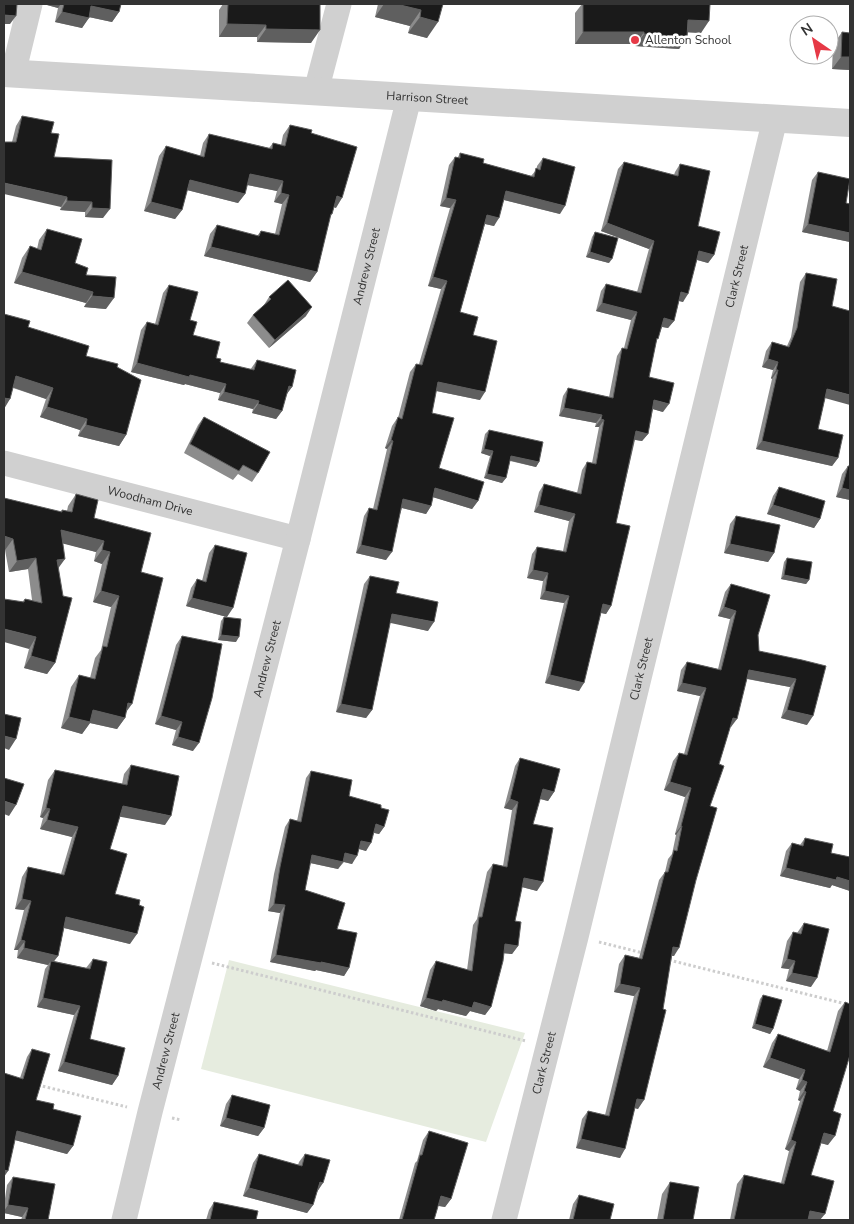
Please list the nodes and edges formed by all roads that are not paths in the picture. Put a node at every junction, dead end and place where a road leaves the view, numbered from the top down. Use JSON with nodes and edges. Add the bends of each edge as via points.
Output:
{"nodes":[{"id":1,"x":30,"y":4,"type":"edge"},
{"id":2,"x":338,"y":4,"type":"edge"},
{"id":3,"x":8,"y":74,"type":"edge"},
{"id":4,"x":316,"y":91,"type":"junction"},
{"id":5,"x":409,"y":98,"type":"junction"},
{"id":6,"x":775,"y":118,"type":"junction"},
{"id":7,"x":850,"y":123,"type":"edge"},
{"id":8,"x":4,"y":463,"type":"edge"},
{"id":9,"x":298,"y":539,"type":"junction"},
{"id":10,"x":124,"y":1220,"type":"edge"},
{"id":11,"x":504,"y":1220,"type":"edge"}],
"edges":[{"from":1,"to":3,"type":"street"},
{"from":2,"to":4,"type":"street"},
{"from":3,"to":4,"type":"street","name":"Harrison Street"},
{"from":4,"to":5,"type":"street","name":"Harrison Street"},
{"from":5,"to":6,"type":"street","name":"Harrison Street"},
{"from":5,"to":9,"type":"street","name":"Andrew Street"},
{"from":6,"to":7,"type":"street","name":"Harrison Street"},
{"from":6,"to":11,"type":"street","name":"Clark Street"},
{"from":8,"to":9,"type":"street","name":"Woodham Drive"},
{"from":9,"to":10,"type":"street","name":"Andrew Street"}]}
